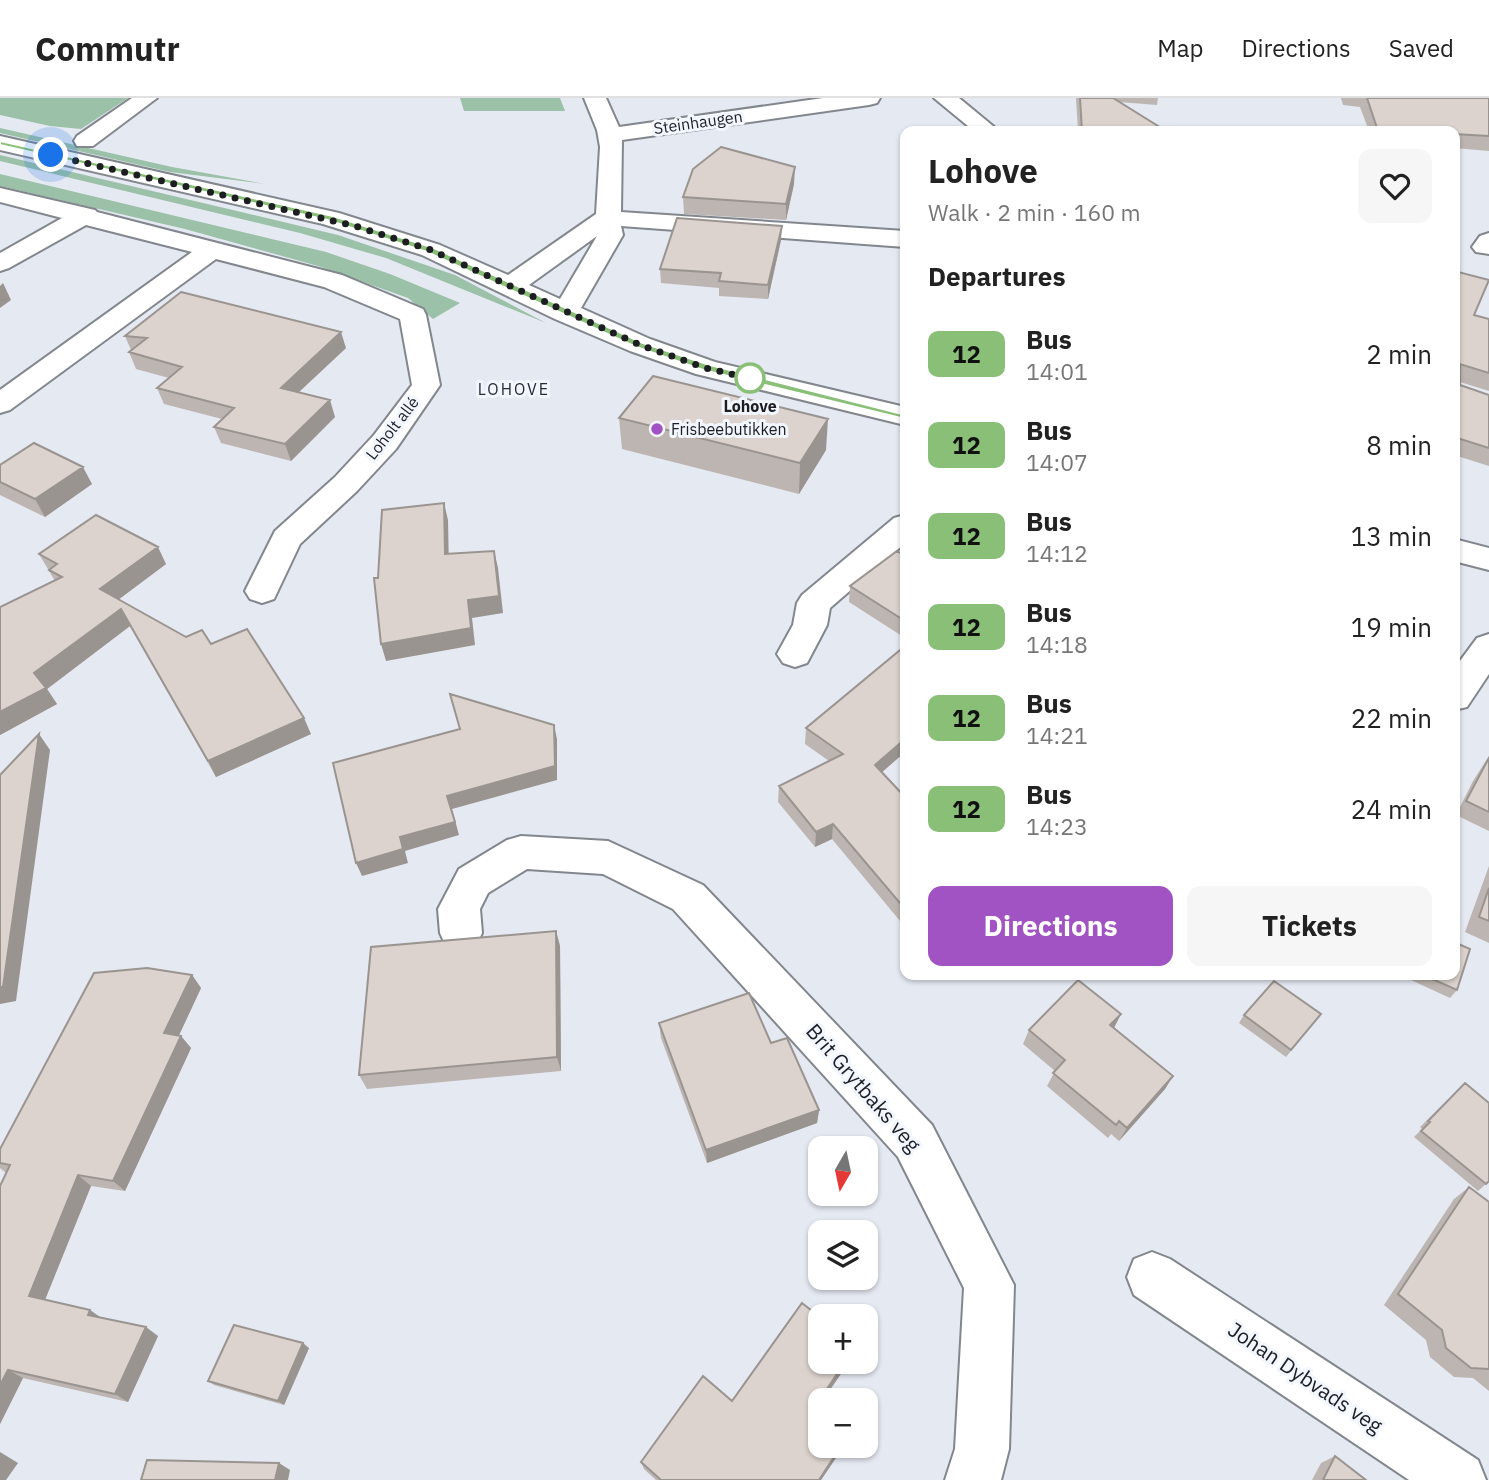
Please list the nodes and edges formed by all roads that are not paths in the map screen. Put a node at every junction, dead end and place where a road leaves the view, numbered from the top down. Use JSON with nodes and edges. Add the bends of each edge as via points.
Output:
{"nodes":[{"id":1,"x":146,"y":98,"type":"edge"},
{"id":2,"x":595,"y":98,"type":"edge"},
{"id":3,"x":869,"y":98,"type":"edge"},
{"id":4,"x":945,"y":98,"type":"edge"},
{"id":5,"x":981,"y":126,"type":"edge"},
{"id":6,"x":610,"y":135,"type":"junction"},
{"id":7,"x":85,"y":141,"type":"dead end"},
{"id":8,"x":0,"y":143,"type":"edge"},
{"id":9,"x":0,"y":195,"type":"edge"},
{"id":10,"x":86,"y":215,"type":"junction"},
{"id":11,"x":607,"y":219,"type":"junction"},
{"id":12,"x":900,"y":239,"type":"edge"},
{"id":13,"x":213,"y":249,"type":"junction"},
{"id":14,"x":0,"y":263,"type":"edge"},
{"id":15,"x":510,"y":285,"type":"junction"},
{"id":16,"x":565,"y":313,"type":"junction"},
{"id":17,"x":0,"y":404,"type":"edge"},
{"id":18,"x":900,"y":415,"type":"edge"},
{"id":19,"x":900,"y":529,"type":"edge"},
{"id":20,"x":1460,"y":552,"type":"edge"},
{"id":21,"x":1489,"y":559,"type":"edge"},
{"id":22,"x":262,"y":591,"type":"dead end"},
{"id":23,"x":1489,"y":647,"type":"edge"},
{"id":24,"x":795,"y":654,"type":"dead end"},
{"id":25,"x":1460,"y":688,"type":"edge"},
{"id":26,"x":461,"y":933,"type":"dead end"},
{"id":27,"x":1152,"y":1277,"type":"dead end"},
{"id":28,"x":974,"y":1480,"type":"edge"},
{"id":29,"x":1458,"y":1480,"type":"edge"}],
"edges":[{"from":1,"to":7,"type":"street"},
{"from":2,"to":6,"type":"street"},
{"from":3,"to":6,"type":"street","name":"Steinhaugen"},
{"from":4,"to":5,"type":"street"},
{"from":6,"to":11,"type":"street"},
{"from":8,"to":15,"type":"street","via":[[330,218],[431,250]]},
{"from":9,"to":10,"type":"street","name":"Loholt allé"},
{"from":10,"to":13,"type":"street","name":"Loholt allé"},
{"from":10,"to":14,"type":"street"},
{"from":11,"to":12,"type":"street"},
{"from":11,"to":15,"type":"street"},
{"from":11,"to":16,"type":"street","via":[[610,235],[605,248]]},
{"from":13,"to":17,"type":"street"},
{"from":13,"to":22,"type":"street","name":"Loholt allé","via":[[333,281],[413,315],[421,352],[425,385],[369,459],[286,538]]},
{"from":15,"to":16,"type":"street"},
{"from":16,"to":18,"type":"street","via":[[706,368]]},
{"from":19,"to":24,"type":"street","via":[[814,603],[810,625]]},
{"from":20,"to":21,"type":"street"},
{"from":23,"to":25,"type":"street"},
{"from":26,"to":28,"type":"street","name":"Brit Grytbaks veg","via":[[458,909],[473,881],[521,852],[608,858],[688,897],[915,1141],[989,1285],[982,1449]]},
{"from":27,"to":29,"type":"street","name":"Johan Dybvads veg"}]}
